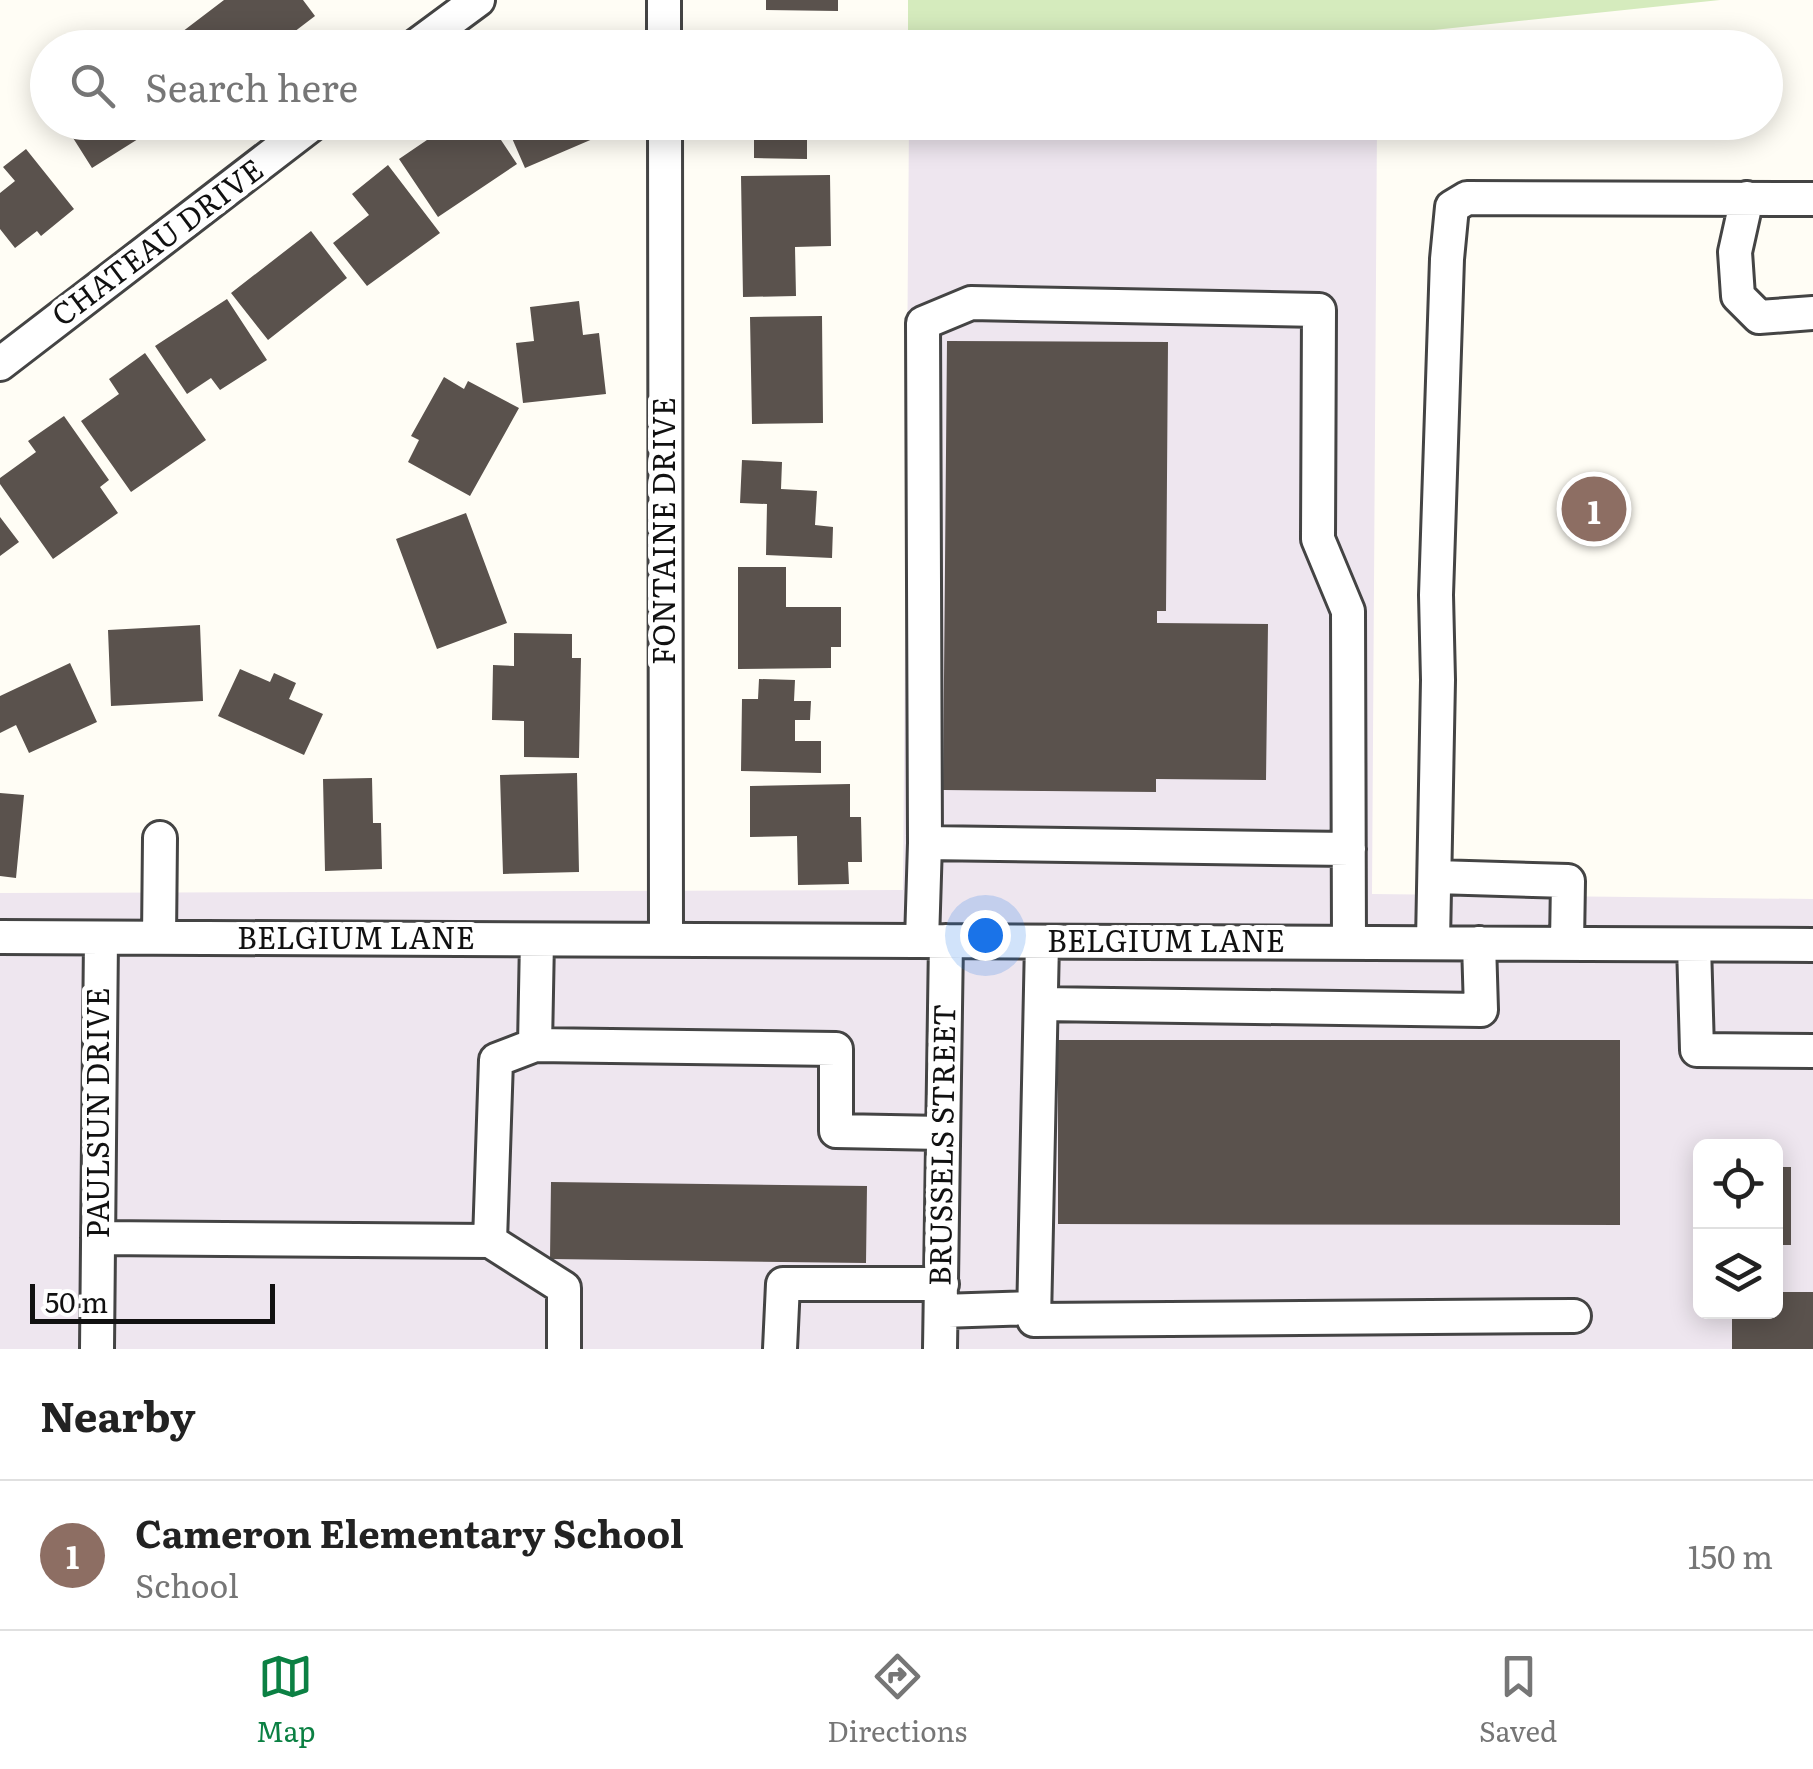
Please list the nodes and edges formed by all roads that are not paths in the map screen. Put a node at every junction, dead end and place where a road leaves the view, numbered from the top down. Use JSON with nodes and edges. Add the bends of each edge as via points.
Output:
{"nodes":[{"id":1,"x":478,"y":0,"type":"edge"},
{"id":2,"x":664,"y":0,"type":"edge"},
{"id":3,"x":437,"y":30,"type":"edge"},
{"id":4,"x":664,"y":30,"type":"edge"},
{"id":5,"x":292,"y":140,"type":"edge"},
{"id":6,"x":664,"y":140,"type":"edge"},
{"id":7,"x":1748,"y":198,"type":"junction"},
{"id":8,"x":1813,"y":199,"type":"edge"},
{"id":9,"x":1813,"y":312,"type":"edge"},
{"id":10,"x":0,"y":364,"type":"edge"},
{"id":11,"x":160,"y":838,"type":"dead end"},
{"id":12,"x":925,"y":843,"type":"junction"},
{"id":13,"x":1349,"y":849,"type":"junction"},
{"id":14,"x":1436,"y":877,"type":"junction"},
{"id":15,"x":0,"y":937,"type":"edge"},
{"id":16,"x":100,"y":938,"type":"junction"},
{"id":17,"x":159,"y":938,"type":"junction"},
{"id":18,"x":537,"y":940,"type":"junction"},
{"id":19,"x":666,"y":940,"type":"junction"},
{"id":20,"x":934,"y":942,"type":"junction"},
{"id":21,"x":1042,"y":942,"type":"junction"},
{"id":22,"x":1433,"y":942,"type":"junction"},
{"id":23,"x":1349,"y":943,"type":"junction"},
{"id":24,"x":1480,"y":943,"type":"junction"},
{"id":25,"x":1567,"y":943,"type":"junction"},
{"id":26,"x":1694,"y":945,"type":"junction"},
{"id":27,"x":1813,"y":945,"type":"edge"},
{"id":28,"x":1041,"y":1004,"type":"junction"},
{"id":29,"x":536,"y":1044,"type":"junction"},
{"id":30,"x":1813,"y":1051,"type":"edge"},
{"id":31,"x":943,"y":1132,"type":"junction"},
{"id":32,"x":98,"y":1238,"type":"junction"},
{"id":33,"x":490,"y":1240,"type":"junction"},
{"id":34,"x":942,"y":1297,"type":"junction"},
{"id":35,"x":1034,"y":1308,"type":"junction"},
{"id":36,"x":1574,"y":1316,"type":"dead end"},
{"id":37,"x":97,"y":1349,"type":"edge"},
{"id":38,"x":564,"y":1349,"type":"edge"},
{"id":39,"x":780,"y":1349,"type":"edge"},
{"id":40,"x":940,"y":1349,"type":"edge"}],
"edges":[{"from":1,"to":3,"type":"street"},
{"from":2,"to":4,"type":"street"},
{"from":5,"to":10,"type":"street","name":"CHATEAU DRIVE"},
{"from":6,"to":19,"type":"street","name":"FONTAINE DRIVE"},
{"from":7,"to":8,"type":"street"},
{"from":7,"to":9,"type":"street","via":[[1735,252],[1738,296],[1759,317]]},
{"from":7,"to":14,"type":"street","via":[[1466,198],[1452,207],[1436,575]]},
{"from":11,"to":17,"type":"street"},
{"from":12,"to":13,"type":"street"},
{"from":12,"to":13,"type":"street","name":"BRUSSELS STREET","via":[[923,324],[971,303],[1319,310],[1318,539],[1348,611]]},
{"from":12,"to":20,"type":"street","name":"BRUSSELS STREET"},
{"from":13,"to":23,"type":"street"},
{"from":14,"to":22,"type":"street"},
{"from":14,"to":25,"type":"street","via":[[1568,881]]},
{"from":15,"to":16,"type":"street","name":"BELGIUM LANE"},
{"from":16,"to":17,"type":"street","name":"BELGIUM LANE"},
{"from":16,"to":32,"type":"street","name":"PAULSUN DRIVE"},
{"from":17,"to":18,"type":"street","name":"BELGIUM LANE"},
{"from":18,"to":19,"type":"street","name":"BELGIUM LANE"},
{"from":18,"to":29,"type":"street"},
{"from":19,"to":20,"type":"street","name":"BELGIUM LANE"},
{"from":20,"to":21,"type":"street","name":"BELGIUM LANE"},
{"from":20,"to":31,"type":"street","name":"BRUSSELS STREET"},
{"from":21,"to":23,"type":"street","name":"BELGIUM LANE"},
{"from":21,"to":28,"type":"street"},
{"from":22,"to":23,"type":"street","name":"BELGIUM LANE"},
{"from":22,"to":24,"type":"street","name":"BELGIUM LANE"},
{"from":24,"to":25,"type":"street","name":"BELGIUM LANE"},
{"from":24,"to":28,"type":"street","via":[[1481,1010]]},
{"from":25,"to":26,"type":"street","name":"BELGIUM LANE"},
{"from":26,"to":27,"type":"street","name":"BELGIUM LANE"},
{"from":26,"to":30,"type":"street","via":[[1696,1050]]},
{"from":28,"to":35,"type":"street"},
{"from":29,"to":31,"type":"street","via":[[836,1050],[836,1132]]},
{"from":29,"to":33,"type":"street","via":[[496,1060]]},
{"from":31,"to":34,"type":"street","name":"BRUSSELS STREET"},
{"from":32,"to":33,"type":"street"},
{"from":32,"to":37,"type":"street","name":"PAULSUN DRIVE"},
{"from":33,"to":38,"type":"street","via":[[564,1288]]},
{"from":34,"to":35,"type":"street"},
{"from":34,"to":39,"type":"street","via":[[783,1284]]},
{"from":34,"to":40,"type":"street","name":"BRUSSELS STREET"},
{"from":35,"to":36,"type":"street","via":[[1034,1320]]}]}
